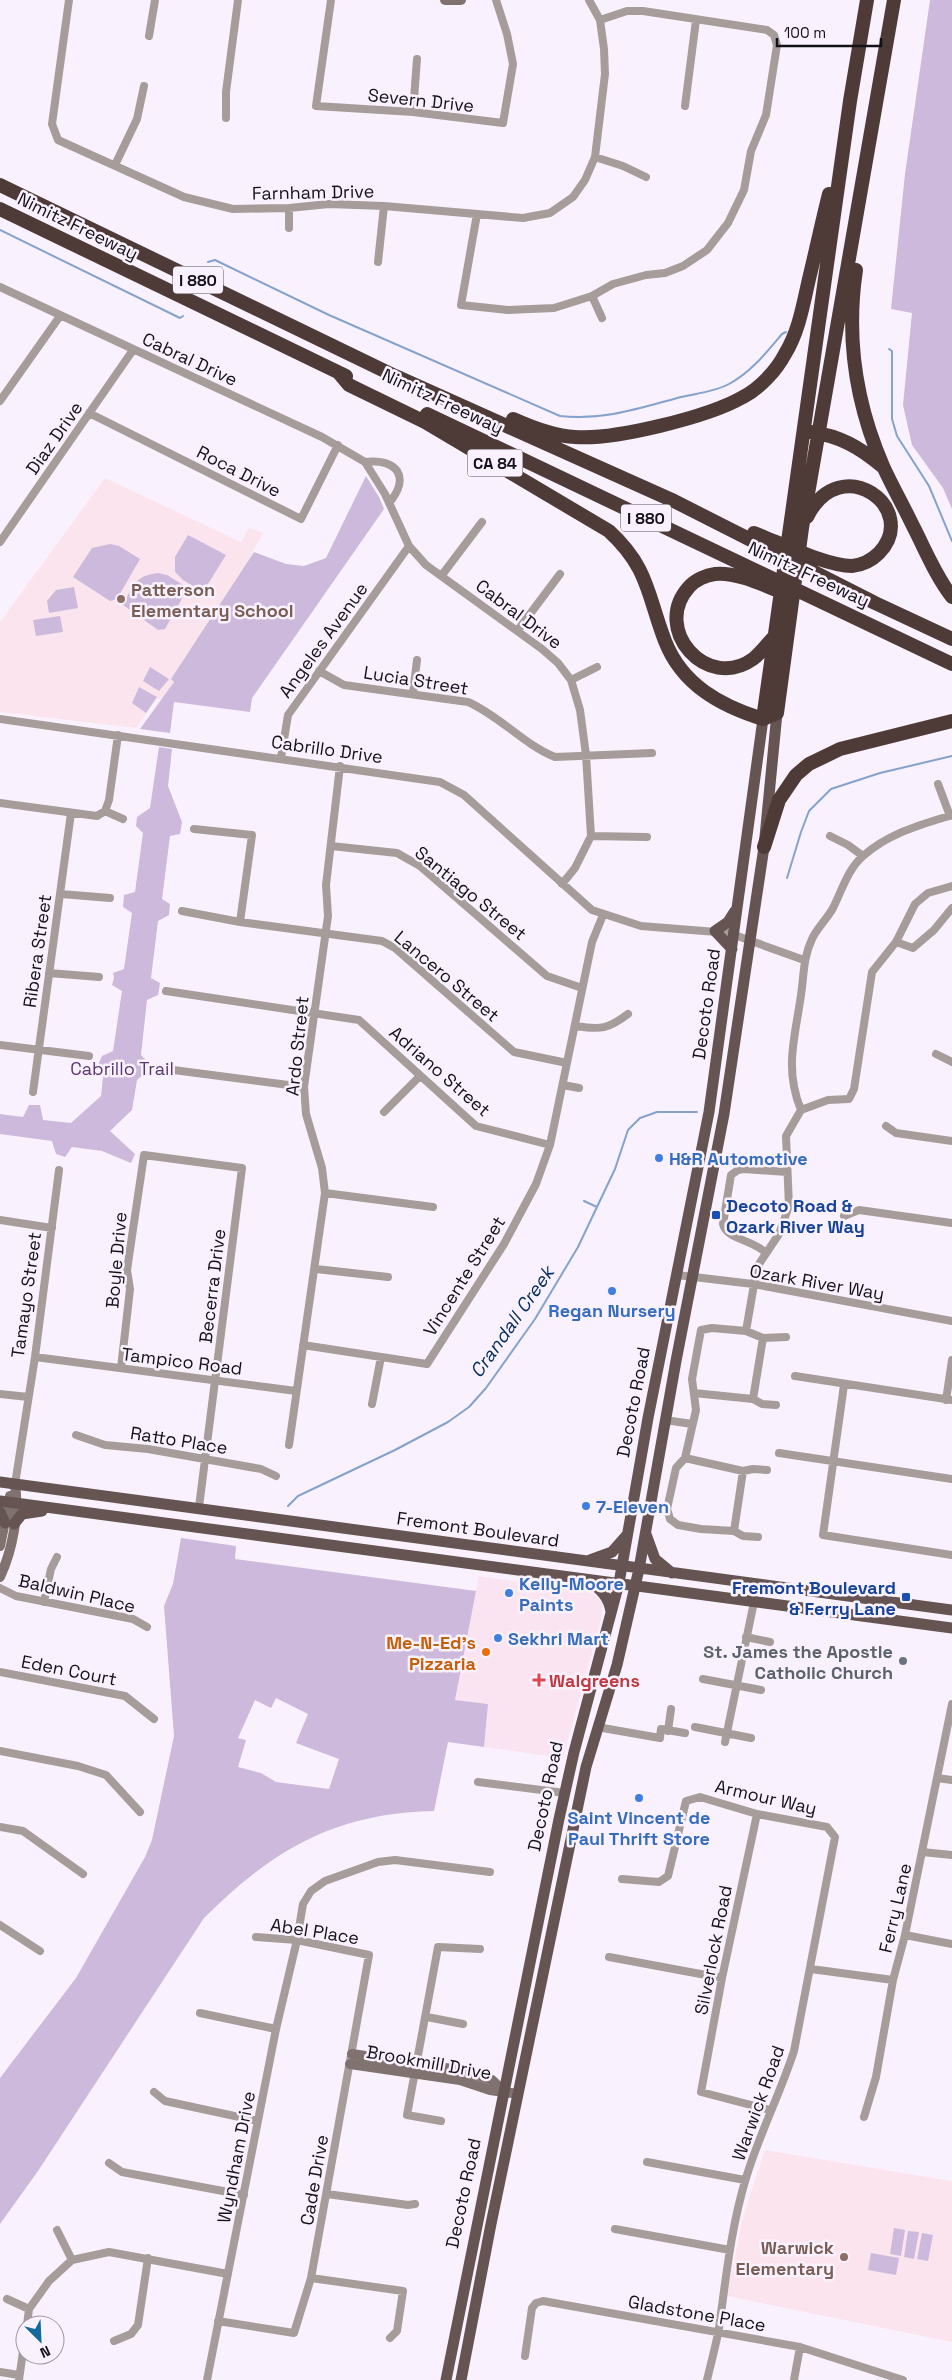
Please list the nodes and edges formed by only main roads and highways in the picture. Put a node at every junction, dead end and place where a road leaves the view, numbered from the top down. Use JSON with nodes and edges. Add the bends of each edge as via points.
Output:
{"nodes":[{"id":1,"x":868,"y":0,"type":"edge"},
{"id":2,"x":894,"y":0,"type":"edge"},
{"id":3,"x":850,"y":101,"type":"junction"},
{"id":4,"x":874,"y":125,"type":"junction"},
{"id":5,"x":0,"y":185,"type":"edge"},
{"id":6,"x":0,"y":209,"type":"edge"},
{"id":7,"x":339,"y":372,"type":"junction"},
{"id":8,"x":396,"y":376,"type":"junction"},
{"id":9,"x":805,"y":426,"type":"junction"},
{"id":10,"x":820,"y":428,"type":"junction"},
{"id":11,"x":883,"y":466,"type":"junction"},
{"id":12,"x":674,"y":501,"type":"junction"},
{"id":13,"x":802,"y":528,"type":"junction"},
{"id":14,"x":952,"y":597,"type":"edge"},
{"id":15,"x":865,"y":622,"type":"junction"},
{"id":16,"x":780,"y":639,"type":"junction"},
{"id":17,"x":952,"y":639,"type":"edge"},
{"id":18,"x":952,"y":664,"type":"edge"},
{"id":19,"x":777,"y":713,"type":"junction"},
{"id":20,"x":763,"y":719,"type":"junction"},
{"id":21,"x":952,"y":721,"type":"edge"},
{"id":22,"x":764,"y":847,"type":"junction"},
{"id":23,"x":738,"y":907,"type":"junction"},
{"id":24,"x":732,"y":949,"type":"junction"},
{"id":25,"x":0,"y":1482,"type":"edge"},
{"id":26,"x":8,"y":1502,"type":"edge"},
{"id":27,"x":60,"y":1508,"type":"junction"},
{"id":28,"x":0,"y":1512,"type":"edge"},
{"id":29,"x":645,"y":1532,"type":"junction"},
{"id":30,"x":628,"y":1533,"type":"junction"},
{"id":31,"x":586,"y":1562,"type":"junction"},
{"id":32,"x":622,"y":1567,"type":"junction"},
{"id":33,"x":639,"y":1569,"type":"junction"},
{"id":34,"x":674,"y":1574,"type":"junction"},
{"id":35,"x":581,"y":1578,"type":"junction"},
{"id":36,"x":619,"y":1583,"type":"junction"},
{"id":37,"x":635,"y":1585,"type":"junction"},
{"id":38,"x":952,"y":1610,"type":"edge"},
{"id":39,"x":611,"y":1614,"type":"junction"},
{"id":40,"x":952,"y":1628,"type":"edge"},
{"id":41,"x":445,"y":2379,"type":"edge"},
{"id":42,"x":461,"y":2380,"type":"edge"}],
"edges":[{"from":1,"to":3,"type":"highway"},
{"from":2,"to":4,"type":"highway"},
{"from":3,"to":8,"type":"highway","via":[[798,324],[785,356],[774,371],[744,397],[706,413],[622,434],[574,437],[550,433]]},
{"from":3,"to":9,"type":"highway","name":"Decoto Road"},
{"from":4,"to":10,"type":"highway","name":"Decoto Road"},
{"from":4,"to":11,"type":"highway","via":[[851,331],[859,391]]},
{"from":5,"to":8,"type":"highway","name":"Nimitz Freeway","number":"I 880"},
{"from":6,"to":7,"type":"highway","name":"Nimitz Freeway","number":"I 880"},
{"from":7,"to":15,"type":"highway","name":"Nimitz Freeway","number":"I 880"},
{"from":7,"to":20,"type":"highway","number":"CA 84","via":[[349,385],[425,422],[609,531],[640,568],[666,643],[680,668],[714,699]]},
{"from":8,"to":12,"type":"highway","name":"Nimitz Freeway","number":"I 880"},
{"from":9,"to":10,"type":"highway"},
{"from":9,"to":16,"type":"highway","name":"Decoto Road"},
{"from":10,"to":11,"type":"highway","via":[[851,442]]},
{"from":10,"to":13,"type":"highway","name":"Decoto Road"},
{"from":11,"to":14,"type":"highway","via":[[935,572]]},
{"from":12,"to":13,"type":"highway","via":[[826,561],[852,566],[865,563],[884,548],[890,525],[888,512],[873,492],[848,486],[835,488],[824,495]]},
{"from":12,"to":17,"type":"highway","name":"Nimitz Freeway","number":"I 880"},
{"from":13,"to":16,"type":"highway","name":"Decoto Road"},
{"from":15,"to":16,"type":"highway","via":[[728,574],[701,578],[683,594],[678,606],[677,632],[682,644],[691,654],[713,667],[740,665]]},
{"from":15,"to":18,"type":"highway","name":"Nimitz Freeway","number":"I 880"},
{"from":16,"to":19,"type":"highway","name":"Decoto Road"},
{"from":16,"to":20,"type":"highway","name":"Decoto Road"},
{"from":19,"to":20,"type":"highway"},
{"from":19,"to":22,"type":"main road","name":"Decoto Road"},
{"from":20,"to":23,"type":"main road","name":"Decoto Road"},
{"from":21,"to":22,"type":"highway","via":[[840,749],[810,764],[796,775],[779,800]]},
{"from":22,"to":29,"type":"main road","name":"Decoto Road","via":[[724,1114]]},
{"from":23,"to":24,"type":"main road","name":"Decoto Road"},
{"from":23,"to":24,"type":"main road","via":[[728,922],[715,930]]},
{"from":24,"to":30,"type":"main road","name":"Decoto Road","via":[[709,1112]]},
{"from":25,"to":31,"type":"main road","name":"Fremont Boulevard"},
{"from":26,"to":27,"type":"main road","name":"Fremont Boulevard"},
{"from":27,"to":28,"type":"main road","via":[[26,1512],[9,1524]]},
{"from":27,"to":35,"type":"main road","name":"Fremont Boulevard"},
{"from":29,"to":33,"type":"main road","name":"Decoto Road"},
{"from":29,"to":34,"type":"main road","via":[[655,1559]]},
{"from":30,"to":31,"type":"main road","via":[[612,1552]]},
{"from":30,"to":32,"type":"main road","name":"Decoto Road"},
{"from":31,"to":32,"type":"main road","name":"Fremont Boulevard"},
{"from":32,"to":33,"type":"main road","name":"Fremont Boulevard"},
{"from":32,"to":36,"type":"main road","name":"Decoto Road"},
{"from":33,"to":34,"type":"main road","name":"Fremont Boulevard"},
{"from":33,"to":37,"type":"main road","name":"Decoto Road"},
{"from":34,"to":38,"type":"main road","name":"Fremont Boulevard"},
{"from":35,"to":36,"type":"main road","name":"Fremont Boulevard"},
{"from":35,"to":39,"type":"main road","via":[[601,1590]]},
{"from":36,"to":37,"type":"main road","name":"Fremont Boulevard"},
{"from":36,"to":39,"type":"main road","name":"Decoto Road"},
{"from":37,"to":40,"type":"main road","name":"Fremont Boulevard"},
{"from":37,"to":42,"type":"main road","name":"Decoto Road","via":[[617,1665],[582,1785]]},
{"from":39,"to":41,"type":"main road","name":"Decoto Road","via":[[565,1793]]}]}
